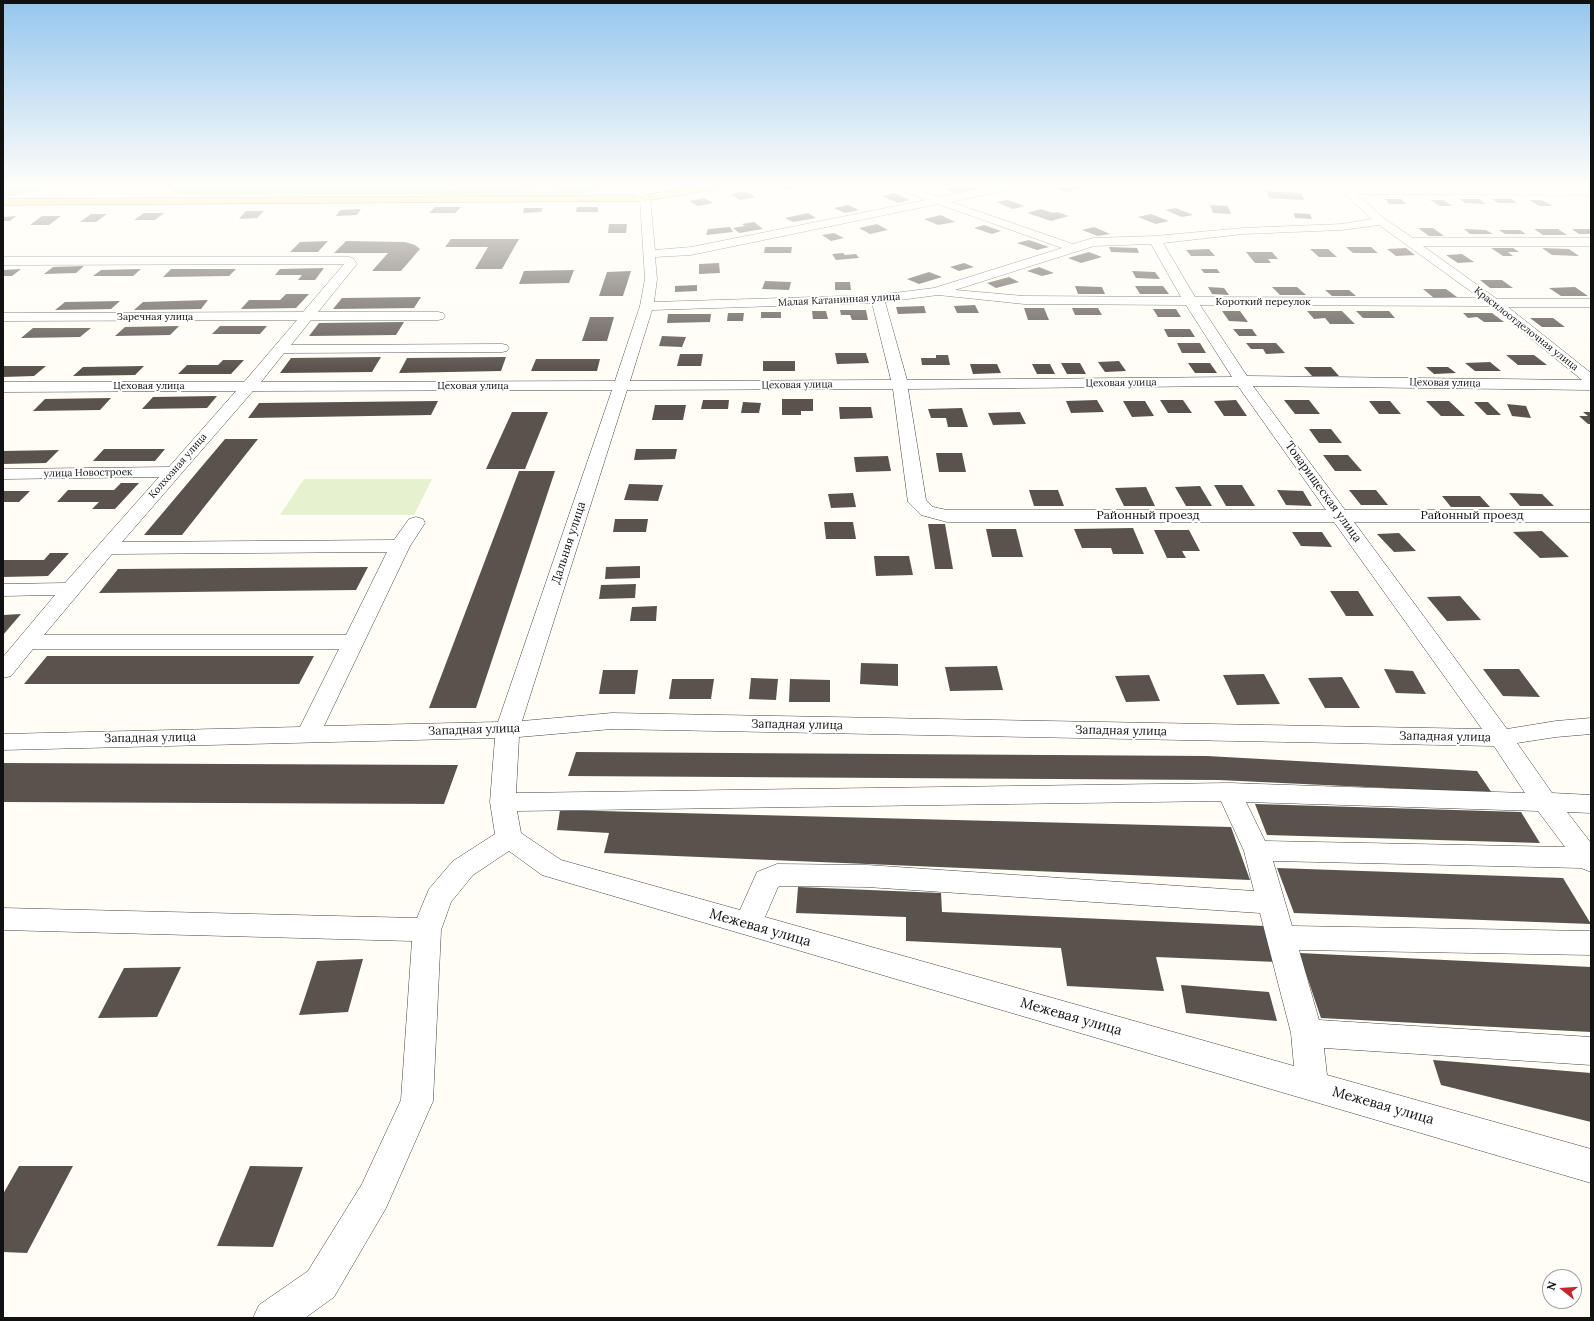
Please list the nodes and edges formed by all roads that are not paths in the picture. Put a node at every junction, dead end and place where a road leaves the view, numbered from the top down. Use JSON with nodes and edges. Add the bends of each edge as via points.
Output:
{"nodes":[{"id":1,"x":649,"y":248,"type":"edge"},
{"id":2,"x":707,"y":248,"type":"edge"},
{"id":3,"x":1071,"y":248,"type":"edge"},
{"id":4,"x":1159,"y":248,"type":"edge"},
{"id":5,"x":1418,"y":248,"type":"edge"},
{"id":6,"x":650,"y":254,"type":"junction"},
{"id":7,"x":3,"y":261,"type":"edge"},
{"id":8,"x":936,"y":292,"type":"junction"},
{"id":9,"x":878,"y":299,"type":"junction"},
{"id":10,"x":1191,"y":302,"type":"junction"},
{"id":11,"x":1495,"y":303,"type":"junction"},
{"id":12,"x":1591,"y":303,"type":"edge"},
{"id":13,"x":647,"y":306,"type":"junction"},
{"id":14,"x":438,"y":316,"type":"dead end"},
{"id":15,"x":3,"y":317,"type":"edge"},
{"id":16,"x":307,"y":317,"type":"junction"},
{"id":17,"x":502,"y":348,"type":"dead end"},
{"id":18,"x":279,"y":349,"type":"junction"},
{"id":19,"x":1591,"y":380,"type":"edge"},
{"id":20,"x":1242,"y":381,"type":"junction"},
{"id":21,"x":900,"y":384,"type":"junction"},
{"id":22,"x":1591,"y":385,"type":"edge"},
{"id":23,"x":249,"y":386,"type":"junction"},
{"id":24,"x":621,"y":386,"type":"junction"},
{"id":25,"x":3,"y":387,"type":"edge"},
{"id":26,"x":174,"y":472,"type":"junction"},
{"id":27,"x":3,"y":474,"type":"edge"},
{"id":28,"x":1341,"y":516,"type":"junction"},
{"id":29,"x":1591,"y":516,"type":"edge"},
{"id":30,"x":416,"y":523,"type":"dead end"},
{"id":31,"x":400,"y":546,"type":"junction"},
{"id":32,"x":107,"y":548,"type":"junction"},
{"id":33,"x":71,"y":589,"type":"junction"},
{"id":34,"x":3,"y":590,"type":"edge"},
{"id":35,"x":27,"y":642,"type":"junction"},
{"id":36,"x":352,"y":642,"type":"junction"},
{"id":37,"x":3,"y":671,"type":"edge"},
{"id":38,"x":1591,"y":726,"type":"edge"},
{"id":39,"x":507,"y":730,"type":"junction"},
{"id":40,"x":308,"y":735,"type":"junction"},
{"id":41,"x":1501,"y":738,"type":"junction"},
{"id":42,"x":3,"y":742,"type":"edge"},
{"id":43,"x":1229,"y":792,"type":"junction"},
{"id":44,"x":503,"y":802,"type":"junction"},
{"id":45,"x":1546,"y":804,"type":"junction"},
{"id":46,"x":1591,"y":804,"type":"edge"},
{"id":47,"x":509,"y":838,"type":"junction"},
{"id":48,"x":1257,"y":851,"type":"junction"},
{"id":49,"x":1590,"y":859,"type":"edge"},
{"id":50,"x":1272,"y":903,"type":"junction"},
{"id":51,"x":3,"y":918,"type":"edge"},
{"id":52,"x":748,"y":925,"type":"junction"},
{"id":53,"x":427,"y":930,"type":"junction"},
{"id":54,"x":1281,"y":938,"type":"junction"},
{"id":55,"x":1591,"y":943,"type":"edge"},
{"id":56,"x":1308,"y":1033,"type":"junction"},
{"id":57,"x":1591,"y":1051,"type":"edge"},
{"id":58,"x":1312,"y":1086,"type":"junction"},
{"id":59,"x":1591,"y":1166,"type":"edge"},
{"id":60,"x":272,"y":1318,"type":"edge"}],
"edges":[{"from":1,"to":6,"type":"street","name":"Дальняя улица"},
{"from":2,"to":6,"type":"street"},
{"from":3,"to":8,"type":"street","name":"Малая Катанинная улица"},
{"from":4,"to":10,"type":"street","name":"Товарищеская улица"},
{"from":5,"to":11,"type":"street","name":"Красилоотделочная улица"},
{"from":6,"to":13,"type":"street","name":"Дальняя улица","via":[[651,279]]},
{"from":7,"to":16,"type":"street","name":"Колхозная улица","via":[[349,261],[351,264]]},
{"from":8,"to":9,"type":"street","name":"Малая Катанинная улица"},
{"from":8,"to":10,"type":"street","name":"Короткий переулок","via":[[1024,300]]},
{"from":9,"to":13,"type":"street","name":"Малая Катанинная улица"},
{"from":9,"to":21,"type":"street","name":"Районный проезд"},
{"from":10,"to":11,"type":"street","name":"Короткий переулок"},
{"from":10,"to":20,"type":"street","name":"Товарищеская улица"},
{"from":11,"to":12,"type":"street","name":"Короткий переулок"},
{"from":11,"to":19,"type":"street","name":"Красилоотделочная улица"},
{"from":13,"to":24,"type":"street","name":"Дальняя улица"},
{"from":14,"to":16,"type":"street","name":"Заречная улица"},
{"from":15,"to":16,"type":"street","name":"Заречная улица"},
{"from":16,"to":18,"type":"street","name":"Колхозная улица"},
{"from":17,"to":18,"type":"street"},
{"from":18,"to":23,"type":"street","name":"Колхозная улица"},
{"from":20,"to":21,"type":"street","name":"Цеховая улица","via":[[1132,384]]},
{"from":20,"to":22,"type":"street","name":"Цеховая улица"},
{"from":20,"to":28,"type":"street","name":"Товарищеская улица"},
{"from":21,"to":24,"type":"street","name":"Цеховая улица"},
{"from":21,"to":28,"type":"street","name":"Районный проезд","via":[[917,502],[926,511],[946,516]]},
{"from":23,"to":24,"type":"street","name":"Цеховая улица"},
{"from":23,"to":25,"type":"street","name":"Цеховая улица"},
{"from":23,"to":26,"type":"street","name":"Колхозная улица"},
{"from":24,"to":39,"type":"street","name":"Дальняя улица"},
{"from":26,"to":27,"type":"street","name":"улица Новостроек"},
{"from":26,"to":32,"type":"street","name":"Колхозная улица"},
{"from":28,"to":29,"type":"street","name":"Районный проезд"},
{"from":28,"to":41,"type":"street","name":"Товарищеская улица"},
{"from":30,"to":31,"type":"street"},
{"from":31,"to":32,"type":"street"},
{"from":31,"to":36,"type":"street"},
{"from":32,"to":33,"type":"street","name":"Колхозная улица"},
{"from":33,"to":34,"type":"street"},
{"from":33,"to":35,"type":"street","name":"Колхозная улица"},
{"from":35,"to":36,"type":"street"},
{"from":35,"to":37,"type":"street","name":"Колхозная улица"},
{"from":36,"to":40,"type":"street"},
{"from":38,"to":41,"type":"street","name":"Западная улица"},
{"from":39,"to":40,"type":"street","name":"Западная улица"},
{"from":39,"to":41,"type":"street","name":"Западная улица","via":[[612,721]]},
{"from":39,"to":44,"type":"street","name":"Дальняя улица"},
{"from":40,"to":42,"type":"street","name":"Западная улица"},
{"from":41,"to":45,"type":"street","name":"Товарищеская улица"},
{"from":43,"to":44,"type":"street"},
{"from":43,"to":45,"type":"street"},
{"from":43,"to":48,"type":"street"},
{"from":44,"to":47,"type":"street","name":"Дальняя улица"},
{"from":45,"to":46,"type":"street"},
{"from":45,"to":49,"type":"street","name":"Товарищеская улица"},
{"from":47,"to":52,"type":"street","name":"Межевая улица","via":[[552,868]]},
{"from":47,"to":53,"type":"street","via":[[463,868],[439,897]]},
{"from":48,"to":49,"type":"street"},
{"from":48,"to":50,"type":"street"},
{"from":50,"to":52,"type":"street","via":[[867,876],[777,875],[767,880]]},
{"from":50,"to":54,"type":"street"},
{"from":51,"to":53,"type":"street"},
{"from":52,"to":58,"type":"street","name":"Межевая улица"},
{"from":53,"to":60,"type":"street","via":[[417,1101],[374,1196],[321,1284]]},
{"from":54,"to":55,"type":"street"},
{"from":54,"to":56,"type":"street"},
{"from":56,"to":57,"type":"street"},
{"from":56,"to":58,"type":"street"},
{"from":58,"to":59,"type":"street","name":"Межевая улица"}]}
